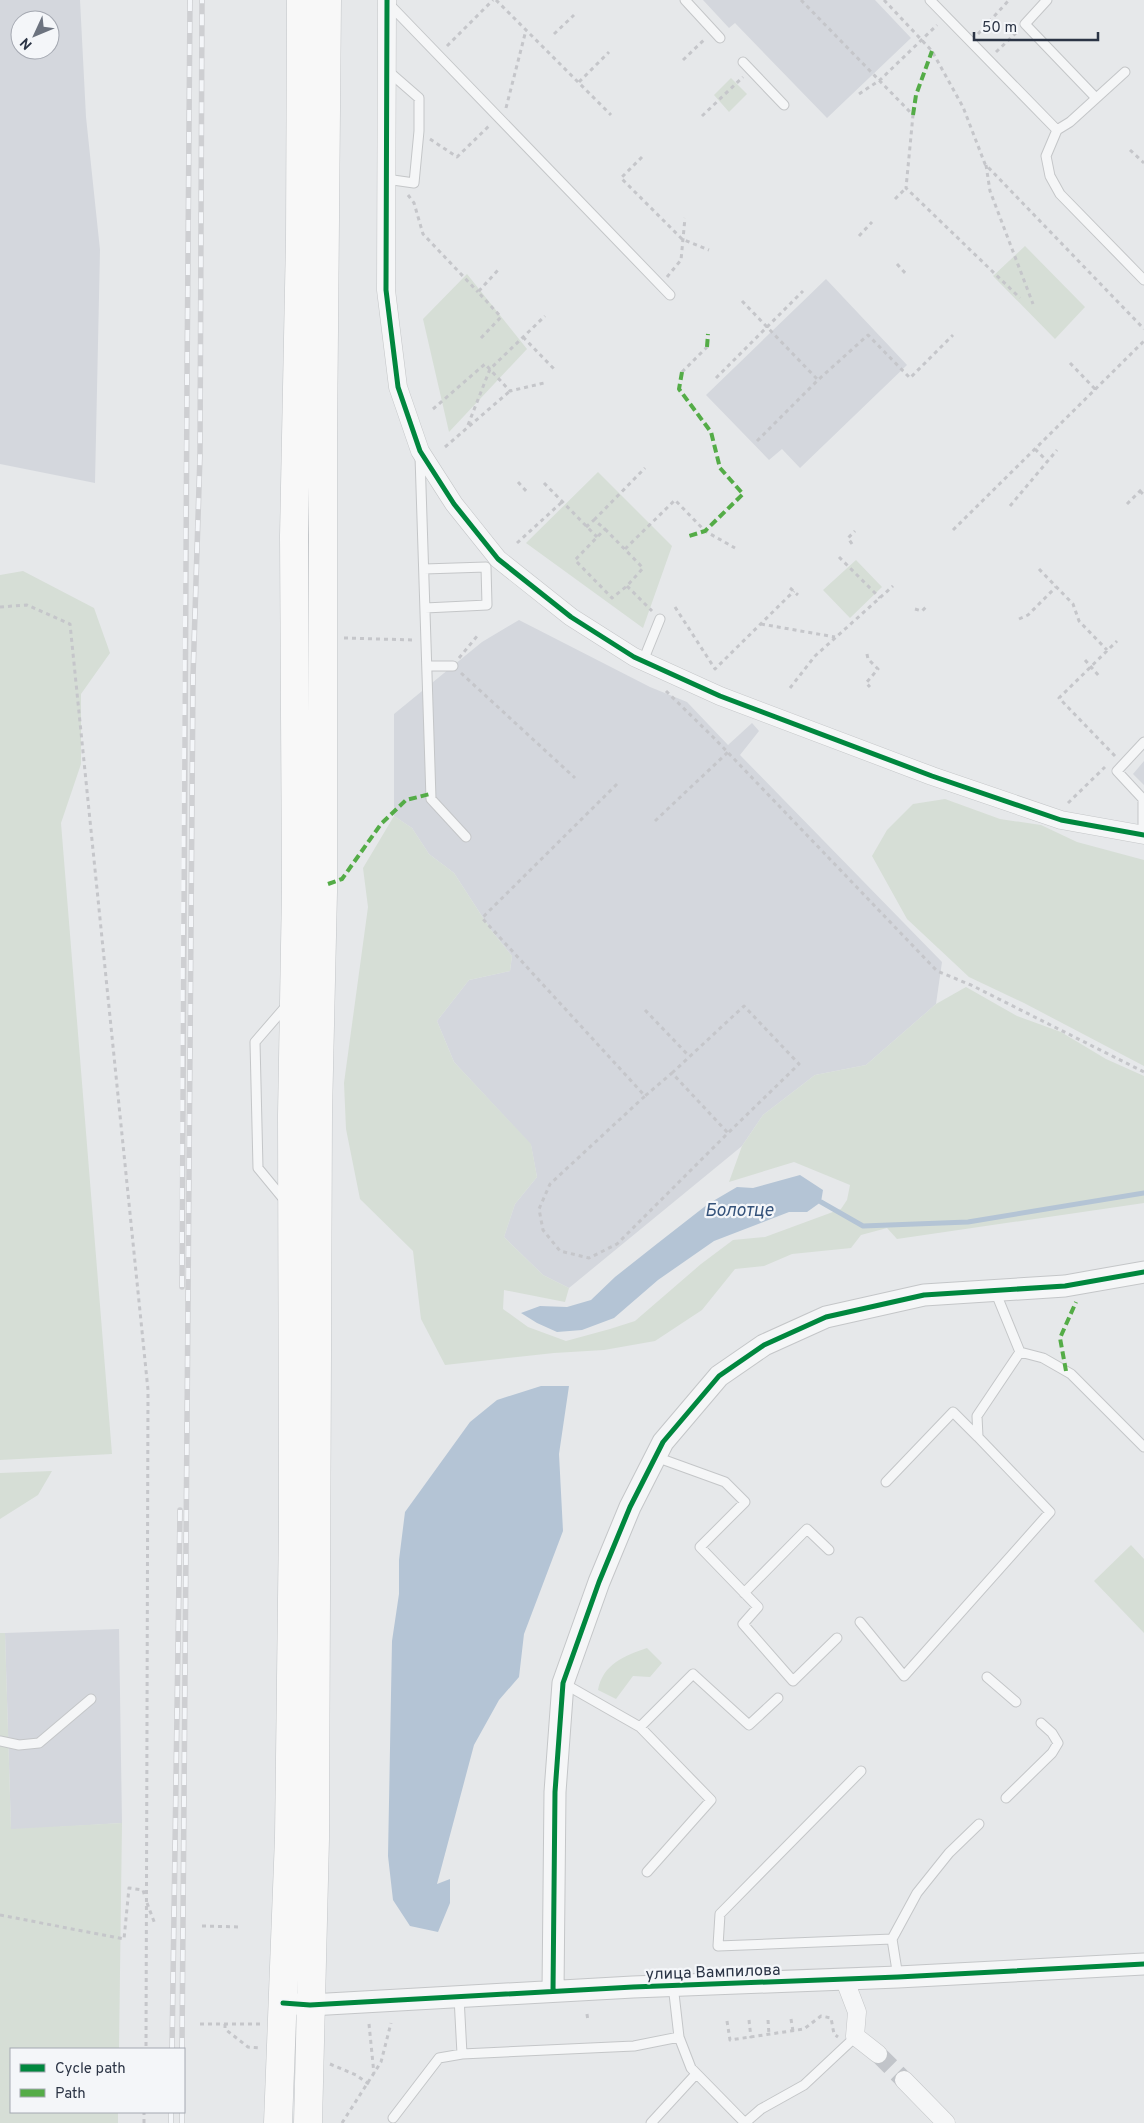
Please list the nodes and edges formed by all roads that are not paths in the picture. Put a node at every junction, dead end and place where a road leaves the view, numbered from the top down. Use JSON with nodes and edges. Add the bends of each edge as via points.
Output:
{"nodes":[{"id":1,"x":301,"y":0,"type":"edge"},
{"id":2,"x":327,"y":0,"type":"edge"},
{"id":3,"x":685,"y":0,"type":"edge"},
{"id":4,"x":930,"y":0,"type":"edge"},
{"id":5,"x":1047,"y":0,"type":"edge"},
{"id":6,"x":387,"y":1,"type":"edge"},
{"id":7,"x":717,"y":34,"type":"road end"},
{"id":8,"x":743,"y":62,"type":"dead end"},
{"id":9,"x":386,"y":70,"type":"junction"},
{"id":10,"x":1125,"y":72,"type":"dead end"},
{"id":11,"x":1096,"y":98,"type":"junction"},
{"id":12,"x":784,"y":105,"type":"dead end"},
{"id":13,"x":1057,"y":130,"type":"junction"},
{"id":14,"x":386,"y":179,"type":"junction"},
{"id":15,"x":1144,"y":280,"type":"edge"},
{"id":16,"x":670,"y":295,"type":"dead end"},
{"id":17,"x":420,"y":451,"type":"junction"},
{"id":18,"x":424,"y":568,"type":"junction"},
{"id":19,"x":425,"y":608,"type":"junction"},
{"id":20,"x":660,"y":619,"type":"dead end"},
{"id":21,"x":643,"y":661,"type":"junction"},
{"id":22,"x":427,"y":666,"type":"junction"},
{"id":23,"x":453,"y":666,"type":"road end"},
{"id":24,"x":1144,"y":742,"type":"edge"},
{"id":25,"x":1143,"y":835,"type":"edge"},
{"id":26,"x":466,"y":837,"type":"dead end"},
{"id":27,"x":294,"y":997,"type":"junction"},
{"id":28,"x":292,"y":1210,"type":"junction"},
{"id":29,"x":1144,"y":1272,"type":"edge"},
{"id":30,"x":995,"y":1291,"type":"junction"},
{"id":31,"x":1020,"y":1352,"type":"junction"},
{"id":32,"x":978,"y":1438,"type":"junction"},
{"id":33,"x":1144,"y":1447,"type":"edge"},
{"id":34,"x":656,"y":1457,"type":"junction"},
{"id":35,"x":886,"y":1482,"type":"dead end"},
{"id":36,"x":829,"y":1550,"type":"dead end"},
{"id":37,"x":744,"y":1593,"type":"junction"},
{"id":38,"x":860,"y":1622,"type":"dead end"},
{"id":39,"x":837,"y":1638,"type":"dead end"},
{"id":40,"x":987,"y":1677,"type":"dead end"},
{"id":41,"x":563,"y":1683,"type":"junction"},
{"id":42,"x":778,"y":1698,"type":"dead end"},
{"id":43,"x":91,"y":1699,"type":"dead end"},
{"id":44,"x":1016,"y":1702,"type":"dead end"},
{"id":45,"x":1041,"y":1723,"type":"dead end"},
{"id":46,"x":640,"y":1727,"type":"junction"},
{"id":47,"x":0,"y":1742,"type":"edge"},
{"id":48,"x":861,"y":1771,"type":"dead end"},
{"id":49,"x":1006,"y":1798,"type":"dead end"},
{"id":50,"x":979,"y":1824,"type":"dead end"},
{"id":51,"x":647,"y":1872,"type":"dead end"},
{"id":52,"x":892,"y":1939,"type":"junction"},
{"id":53,"x":1144,"y":1964,"type":"edge"},
{"id":54,"x":898,"y":1977,"type":"junction"},
{"id":55,"x":844,"y":1978,"type":"junction"},
{"id":56,"x":673,"y":1985,"type":"junction"},
{"id":57,"x":553,"y":1991,"type":"junction"},
{"id":58,"x":459,"y":1997,"type":"junction"},
{"id":59,"x":296,"y":2004,"type":"junction"},
{"id":60,"x":679,"y":2037,"type":"junction"},
{"id":61,"x":851,"y":2040,"type":"junction"},
{"id":62,"x":462,"y":2054,"type":"junction"},
{"id":63,"x":878,"y":2054,"type":"tunnel mouth"},
{"id":64,"x":696,"y":2074,"type":"junction"},
{"id":65,"x":904,"y":2080,"type":"tunnel mouth"},
{"id":66,"x":393,"y":2118,"type":"dead end"},
{"id":67,"x":278,"y":2123,"type":"edge"},
{"id":68,"x":308,"y":2123,"type":"edge"},
{"id":69,"x":651,"y":2123,"type":"edge"},
{"id":70,"x":746,"y":2123,"type":"edge"},
{"id":71,"x":946,"y":2123,"type":"edge"}],
"edges":[{"from":1,"to":27,"type":"main road","via":[[294,536]]},
{"from":2,"to":59,"type":"main road","via":[[315,1839]]},
{"from":3,"to":7,"type":"lane"},
{"from":4,"to":13,"type":"lane"},
{"from":5,"to":11,"type":"lane","via":[[1025,24]]},
{"from":6,"to":9,"type":"street"},
{"from":6,"to":16,"type":"lane"},
{"from":8,"to":12,"type":"lane"},
{"from":9,"to":14,"type":"street"},
{"from":9,"to":14,"type":"lane","via":[[419,98],[414,183]]},
{"from":10,"to":11,"type":"lane"},
{"from":11,"to":13,"type":"lane"},
{"from":13,"to":15,"type":"lane","via":[[1046,156],[1050,176],[1060,194]]},
{"from":14,"to":17,"type":"street","via":[[386,290],[395,368],[398,387]]},
{"from":17,"to":18,"type":"lane"},
{"from":17,"to":21,"type":"street","via":[[454,504],[498,560],[571,617]]},
{"from":18,"to":19,"type":"lane"},
{"from":18,"to":19,"type":"lane","via":[[486,567],[487,605]]},
{"from":19,"to":22,"type":"lane"},
{"from":20,"to":21,"type":"lane"},
{"from":21,"to":25,"type":"street","via":[[720,696],[941,779],[1062,820]]},
{"from":22,"to":23,"type":"lane"},
{"from":22,"to":26,"type":"lane","via":[[431,799]]},
{"from":24,"to":25,"type":"lane","via":[[1117,771],[1143,799]]},
{"from":27,"to":28,"type":"main road"},
{"from":27,"to":28,"type":"lane","via":[[255,1042],[258,1168]]},
{"from":28,"to":59,"type":"main road","via":[[293,1540],[289,1837]]},
{"from":29,"to":30,"type":"street","via":[[1065,1286]]},
{"from":30,"to":31,"type":"lane"},
{"from":30,"to":34,"type":"street","via":[[924,1295],[826,1317],[764,1345],[719,1376],[664,1442]]},
{"from":31,"to":32,"type":"lane","via":[[977,1416]]},
{"from":31,"to":33,"type":"lane","via":[[1043,1358],[1071,1374]]},
{"from":32,"to":35,"type":"lane","via":[[953,1412]]},
{"from":32,"to":38,"type":"lane","via":[[1050,1512],[904,1676]]},
{"from":34,"to":37,"type":"lane","via":[[725,1482],[746,1502],[700,1546]]},
{"from":34,"to":41,"type":"street","via":[[630,1506]]},
{"from":36,"to":37,"type":"lane","via":[[807,1529]]},
{"from":37,"to":39,"type":"lane","via":[[758,1607],[742,1624],[793,1681]]},
{"from":40,"to":44,"type":"lane"},
{"from":41,"to":46,"type":"lane"},
{"from":41,"to":57,"type":"street","via":[[555,1792]]},
{"from":42,"to":46,"type":"lane","via":[[749,1725],[693,1674]]},
{"from":43,"to":47,"type":"lane","via":[[39,1743],[19,1745]]},
{"from":45,"to":49,"type":"lane","via":[[1058,1743],[1052,1753]]},
{"from":46,"to":51,"type":"lane","via":[[711,1800]]},
{"from":48,"to":52,"type":"lane","via":[[720,1914],[718,1946]]},
{"from":50,"to":52,"type":"lane","via":[[949,1853],[918,1893]]},
{"from":52,"to":54,"type":"lane"},
{"from":53,"to":54,"type":"street","name":"улица Вампилова"},
{"from":54,"to":55,"type":"street","name":"улица Вампилова"},
{"from":55,"to":56,"type":"street","name":"улица Вампилова"},
{"from":55,"to":61,"type":"street","via":[[857,2012]]},
{"from":56,"to":57,"type":"street","name":"улица Вампилова"},
{"from":56,"to":60,"type":"lane"},
{"from":57,"to":58,"type":"street","name":"улица Вампилова"},
{"from":58,"to":59,"type":"street","name":"улица Вампилова"},
{"from":58,"to":62,"type":"lane"},
{"from":59,"to":67,"type":"main road"},
{"from":59,"to":68,"type":"main road"},
{"from":60,"to":62,"type":"lane","via":[[634,2046]]},
{"from":60,"to":64,"type":"lane"},
{"from":61,"to":63,"type":"street"},
{"from":61,"to":70,"type":"lane","via":[[804,2084]]},
{"from":62,"to":66,"type":"lane","via":[[439,2058]]},
{"from":64,"to":69,"type":"lane"},
{"from":64,"to":70,"type":"lane"},
{"from":65,"to":71,"type":"street"}]}
